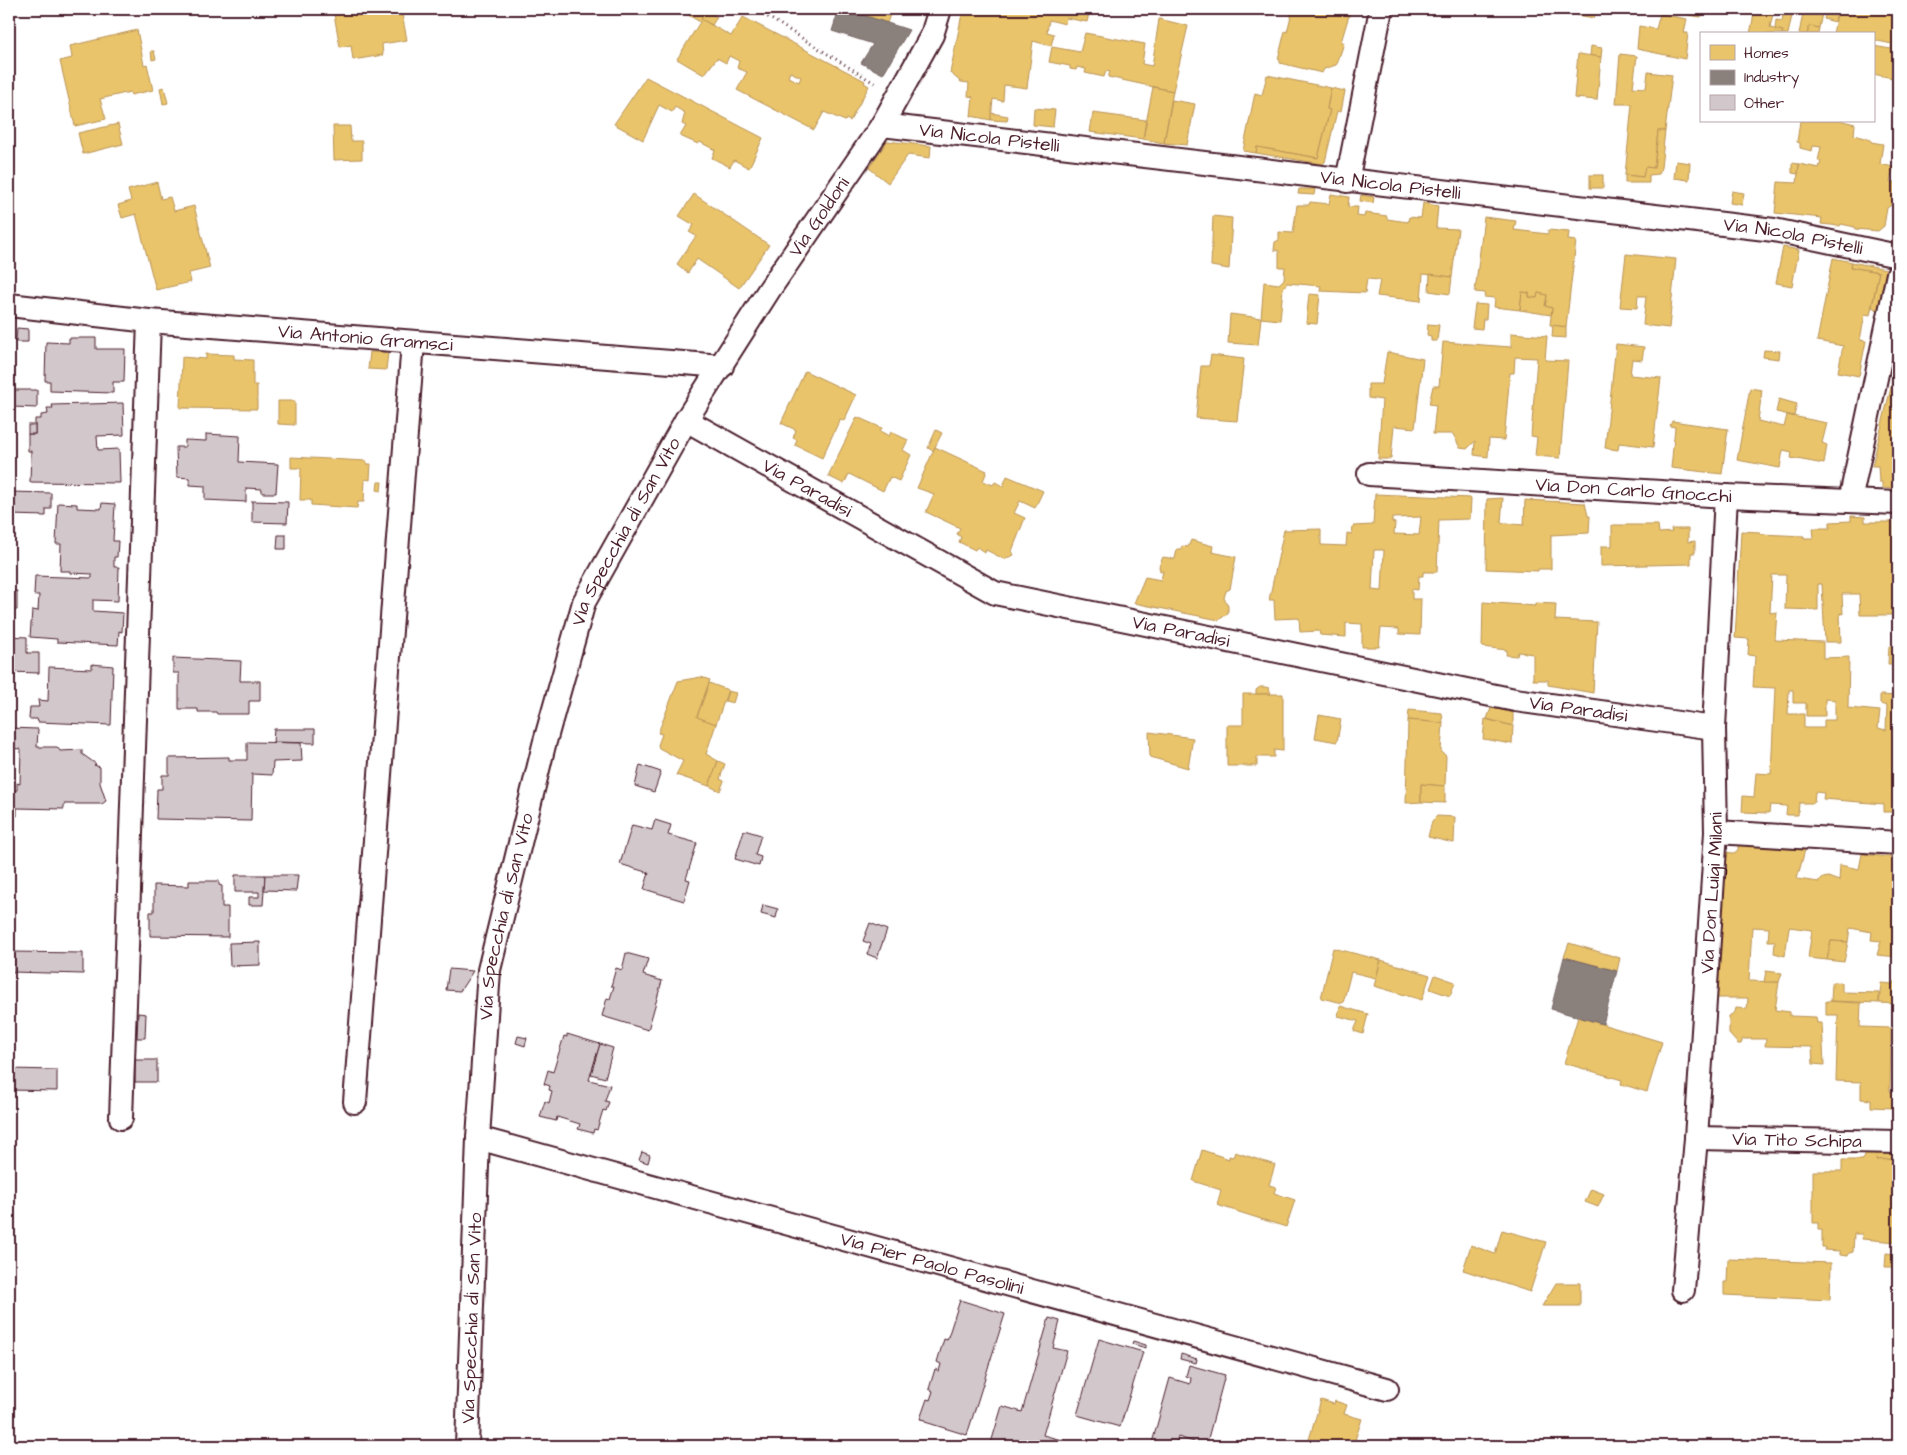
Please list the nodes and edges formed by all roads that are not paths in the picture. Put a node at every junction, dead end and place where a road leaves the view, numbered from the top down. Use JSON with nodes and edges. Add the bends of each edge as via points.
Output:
{"nodes":[{"id":1,"x":940,"y":9,"type":"edge"},
{"id":2,"x":1381,"y":9,"type":"edge"},
{"id":3,"x":882,"y":125,"type":"junction"},
{"id":4,"x":1347,"y":181,"type":"junction"},
{"id":5,"x":1898,"y":256,"type":"edge"},
{"id":6,"x":1898,"y":274,"type":"edge"},
{"id":7,"x":9,"y":305,"type":"edge"},
{"id":8,"x":149,"y":322,"type":"junction"},
{"id":9,"x":414,"y":342,"type":"junction"},
{"id":10,"x":722,"y":366,"type":"junction"},
{"id":11,"x":686,"y":420,"type":"junction"},
{"id":12,"x":1369,"y":474,"type":"dead end"},
{"id":13,"x":1726,"y":496,"type":"junction"},
{"id":14,"x":1850,"y":501,"type":"junction"},
{"id":15,"x":1898,"y":503,"type":"edge"},
{"id":16,"x":1714,"y":728,"type":"junction"},
{"id":17,"x":1716,"y":832,"type":"junction"},
{"id":18,"x":1898,"y":843,"type":"edge"},
{"id":19,"x":355,"y":1102,"type":"dead end"},
{"id":20,"x":120,"y":1118,"type":"dead end"},
{"id":21,"x":478,"y":1138,"type":"junction"},
{"id":22,"x":1696,"y":1138,"type":"junction"},
{"id":23,"x":1898,"y":1142,"type":"edge"},
{"id":24,"x":1683,"y":1290,"type":"dead end"},
{"id":25,"x":1387,"y":1389,"type":"dead end"},
{"id":26,"x":467,"y":1446,"type":"edge"}],
"edges":[{"from":1,"to":3,"type":"street","name":"Via Goldoni","via":[[932,35]]},
{"from":2,"to":4,"type":"street"},
{"from":3,"to":4,"type":"street","name":"Via Nicola Pistelli"},
{"from":3,"to":10,"type":"street","name":"Via Goldoni","via":[[769,290]]},
{"from":4,"to":5,"type":"street","name":"Via Nicola Pistelli","via":[[1774,230]]},
{"from":6,"to":14,"type":"street"},
{"from":7,"to":8,"type":"street","name":"Via Antonio Gramsci"},
{"from":8,"to":9,"type":"street","name":"Via Antonio Gramsci"},
{"from":8,"to":20,"type":"street"},
{"from":9,"to":10,"type":"street","name":"Via Antonio Gramsci"},
{"from":9,"to":19,"type":"street"},
{"from":10,"to":11,"type":"street","name":"Via Goldoni"},
{"from":11,"to":16,"type":"street","name":"Via Paradisi","via":[[995,593],[1515,700]]},
{"from":11,"to":21,"type":"street","name":"Via Specchia di San Vito","via":[[584,602],[544,745],[489,970]]},
{"from":12,"to":13,"type":"street","name":"Via Don Carlo Gnocchi"},
{"from":13,"to":14,"type":"street","name":"Via Don Carlo Gnocchi"},
{"from":13,"to":16,"type":"street","name":"Via Don Luigi Milani"},
{"from":14,"to":15,"type":"street","name":"Via Don Carlo Gnocchi"},
{"from":16,"to":17,"type":"street","name":"Via Don Luigi Milani"},
{"from":17,"to":18,"type":"street"},
{"from":17,"to":22,"type":"street","name":"Via Don Luigi Milani"},
{"from":21,"to":25,"type":"street","name":"Via Pier Paolo Pasolini"},
{"from":21,"to":26,"type":"street","name":"Via Specchia di San Vito"},
{"from":22,"to":23,"type":"street","name":"Via Tito Schipa"},
{"from":22,"to":24,"type":"street","name":"Via Don Luigi Milani"}]}
